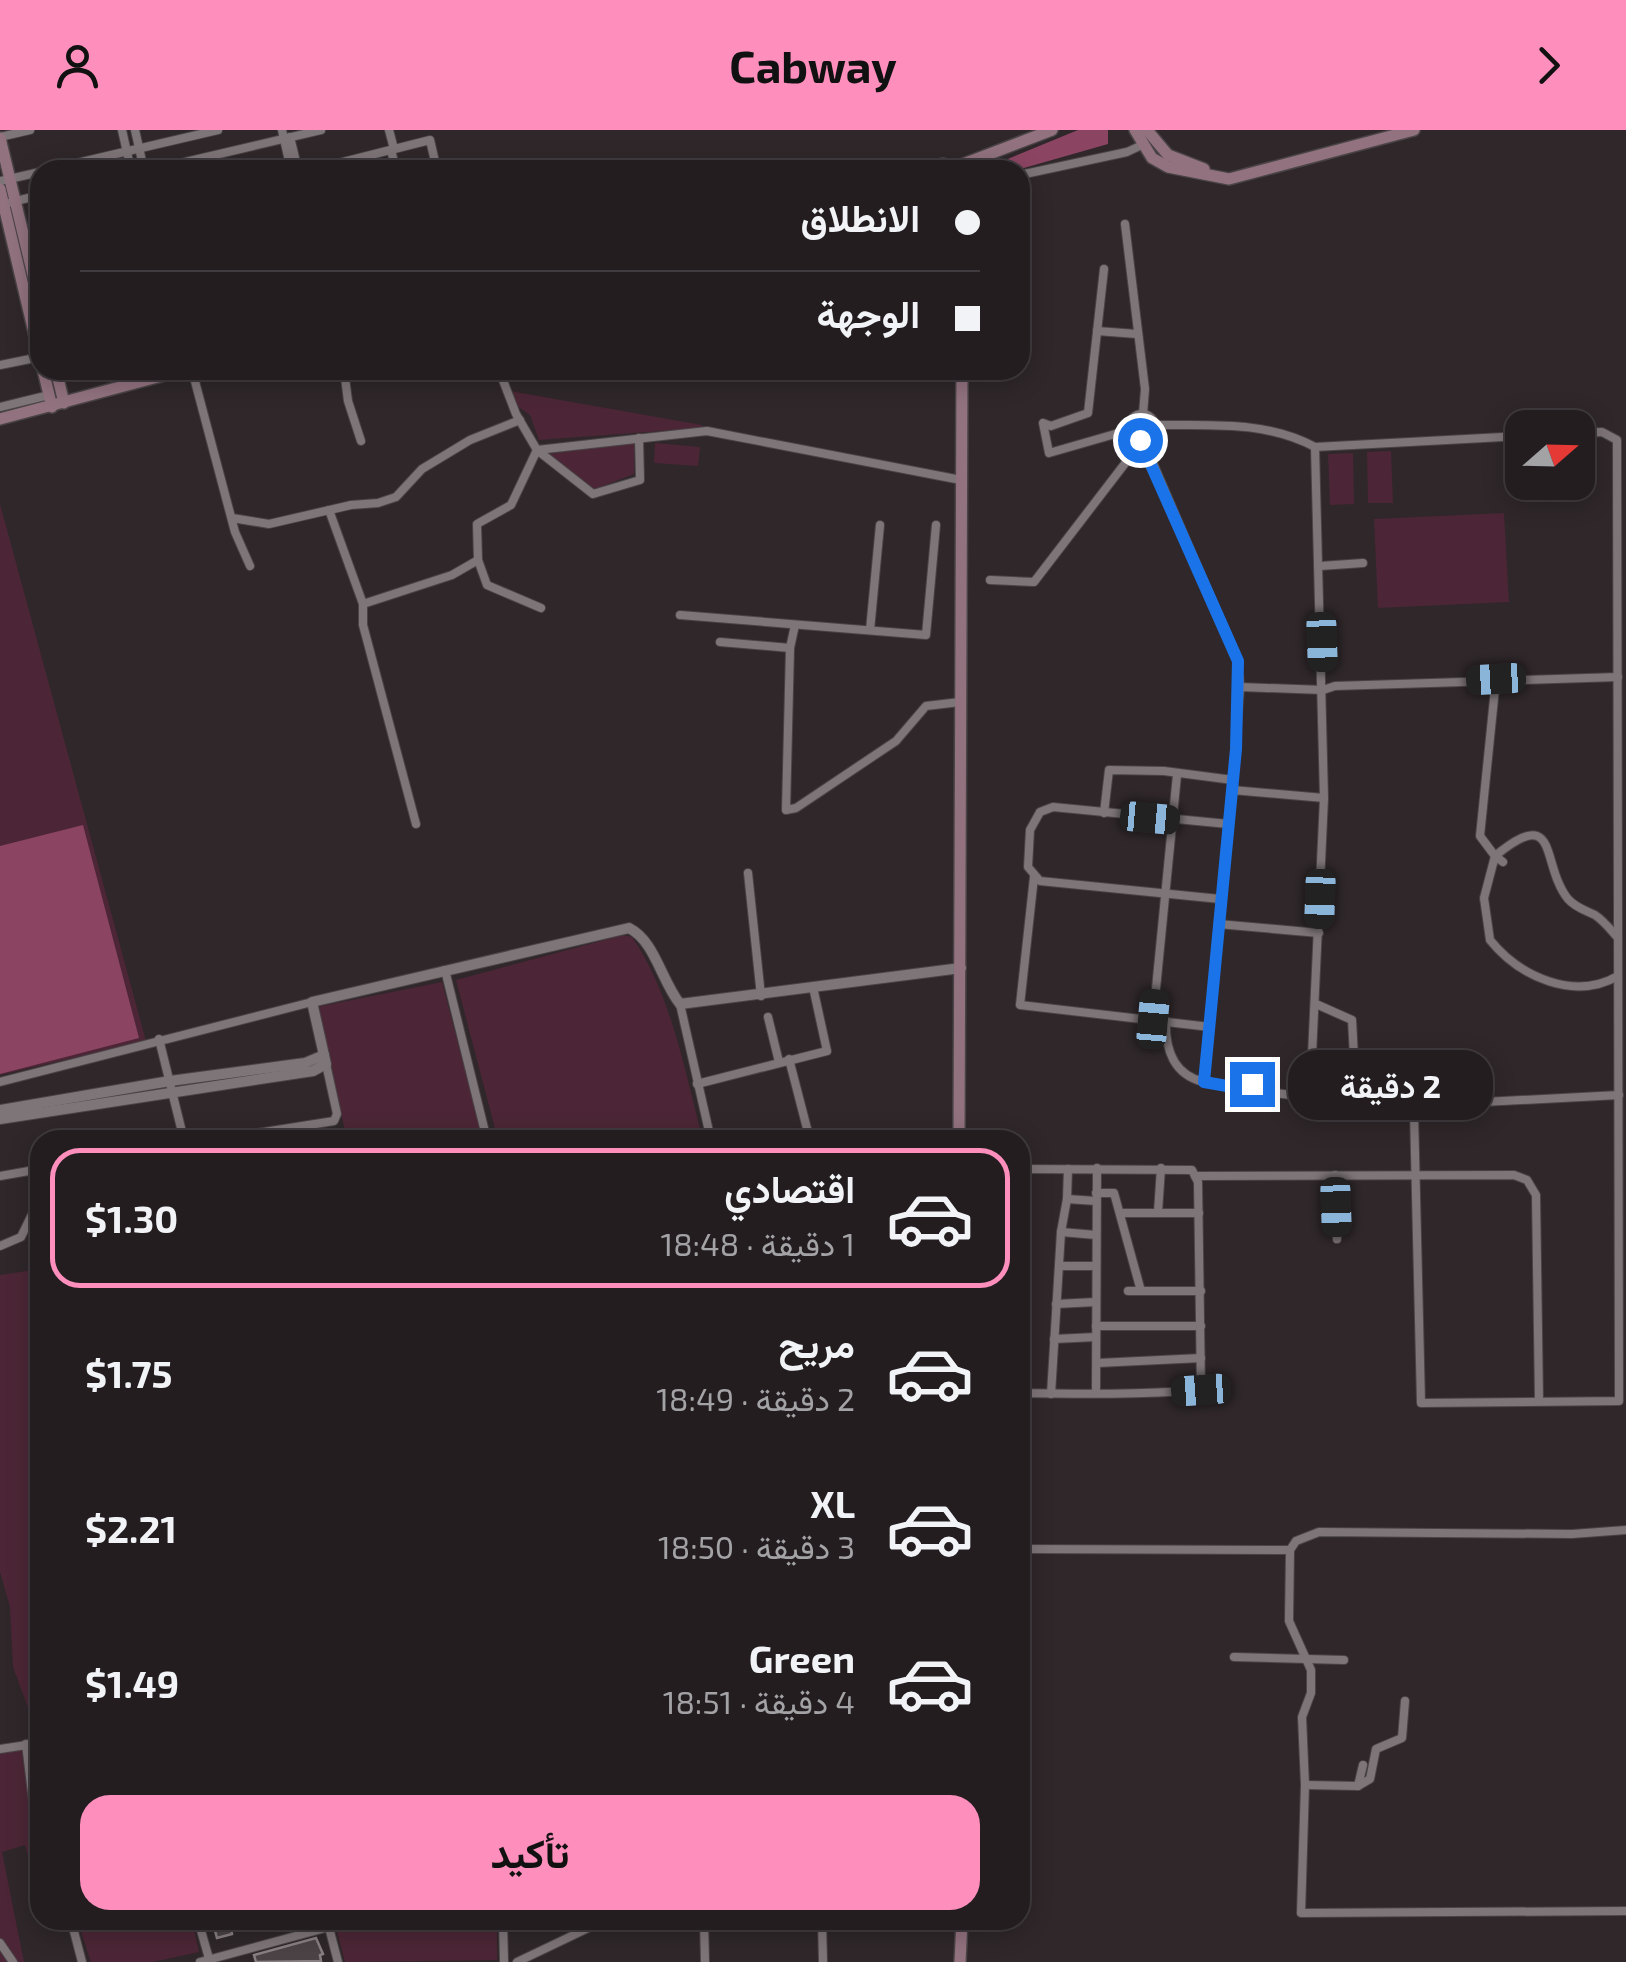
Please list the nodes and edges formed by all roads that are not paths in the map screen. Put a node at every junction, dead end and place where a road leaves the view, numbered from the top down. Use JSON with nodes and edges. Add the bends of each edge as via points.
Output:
{"nodes":[{"id":1,"x":30,"y":130,"type":"edge"},
{"id":2,"x":122,"y":130,"type":"edge"},
{"id":3,"x":135,"y":130,"type":"edge"},
{"id":4,"x":218,"y":130,"type":"edge"},
{"id":5,"x":320,"y":130,"type":"edge"},
{"id":6,"x":389,"y":130,"type":"edge"},
{"id":7,"x":1052,"y":130,"type":"edge"},
{"id":8,"x":1135,"y":130,"type":"edge"},
{"id":9,"x":1147,"y":130,"type":"edge"},
{"id":10,"x":1414,"y":130,"type":"edge"},
{"id":11,"x":285,"y":135,"type":"edge"},
{"id":12,"x":0,"y":138,"type":"edge"},
{"id":13,"x":1142,"y":145,"type":"junction"},
{"id":14,"x":139,"y":149,"type":"junction"},
{"id":15,"x":392,"y":150,"type":"junction"},
{"id":16,"x":127,"y":152,"type":"junction"},
{"id":17,"x":92,"y":160,"type":"edge"},
{"id":18,"x":129,"y":160,"type":"edge"},
{"id":19,"x":144,"y":160,"type":"edge"},
{"id":20,"x":187,"y":160,"type":"edge"},
{"id":21,"x":291,"y":160,"type":"edge"},
{"id":22,"x":351,"y":160,"type":"edge"},
{"id":23,"x":394,"y":160,"type":"edge"},
{"id":24,"x":435,"y":160,"type":"edge"},
{"id":25,"x":977,"y":160,"type":"edge"},
{"id":26,"x":1262,"y":171,"type":"junction"},
{"id":27,"x":1030,"y":173,"type":"edge"},
{"id":28,"x":30,"y":174,"type":"edge"},
{"id":29,"x":5,"y":180,"type":"edge"},
{"id":30,"x":0,"y":189,"type":"edge"},
{"id":31,"x":6,"y":203,"type":"edge"},
{"id":32,"x":1125,"y":224,"type":"dead end"},
{"id":33,"x":30,"y":245,"type":"edge"},
{"id":34,"x":26,"y":246,"type":"junction"},
{"id":35,"x":30,"y":263,"type":"edge"},
{"id":36,"x":1104,"y":270,"type":"dead end"},
{"id":37,"x":30,"y":312,"type":"edge"},
{"id":38,"x":1097,"y":331,"type":"junction"},
{"id":39,"x":1137,"y":334,"type":"junction"},
{"id":40,"x":30,"y":360,"type":"edge"},
{"id":41,"x":0,"y":365,"type":"edge"},
{"id":42,"x":47,"y":380,"type":"edge"},
{"id":43,"x":56,"y":380,"type":"edge"},
{"id":44,"x":139,"y":380,"type":"edge"},
{"id":45,"x":195,"y":380,"type":"edge"},
{"id":46,"x":345,"y":380,"type":"edge"},
{"id":47,"x":503,"y":380,"type":"edge"},
{"id":48,"x":962,"y":380,"type":"edge"},
{"id":49,"x":56,"y":399,"type":"junction"},
{"id":50,"x":0,"y":407,"type":"edge"},
{"id":51,"x":1143,"y":414,"type":"junction"},
{"id":52,"x":0,"y":420,"type":"edge"},
{"id":53,"x":520,"y":420,"type":"junction"},
{"id":54,"x":1154,"y":425,"type":"junction"},
{"id":55,"x":1129,"y":430,"type":"junction"},
{"id":56,"x":1595,"y":432,"type":"edge"},
{"id":57,"x":1505,"y":437,"type":"edge"},
{"id":58,"x":639,"y":438,"type":"junction"},
{"id":59,"x":1144,"y":440,"type":"junction"},
{"id":60,"x":361,"y":441,"type":"dead end"},
{"id":61,"x":1315,"y":446,"type":"junction"},
{"id":62,"x":537,"y":450,"type":"junction"},
{"id":63,"x":961,"y":480,"type":"junction"},
{"id":64,"x":328,"y":510,"type":"junction"},
{"id":65,"x":232,"y":518,"type":"junction"},
{"id":66,"x":880,"y":525,"type":"dead end"},
{"id":67,"x":936,"y":525,"type":"dead end"},
{"id":68,"x":478,"y":560,"type":"junction"},
{"id":69,"x":1363,"y":563,"type":"dead end"},
{"id":70,"x":250,"y":566,"type":"dead end"},
{"id":71,"x":1320,"y":566,"type":"junction"},
{"id":72,"x":990,"y":580,"type":"dead end"},
{"id":73,"x":363,"y":604,"type":"junction"},
{"id":74,"x":541,"y":608,"type":"dead end"},
{"id":75,"x":680,"y":615,"type":"dead end"},
{"id":76,"x":795,"y":625,"type":"junction"},
{"id":77,"x":870,"y":630,"type":"junction"},
{"id":78,"x":720,"y":642,"type":"dead end"},
{"id":79,"x":790,"y":648,"type":"junction"},
{"id":80,"x":1618,"y":677,"type":"junction"},
{"id":81,"x":1496,"y":679,"type":"junction"},
{"id":82,"x":1240,"y":687,"type":"junction"},
{"id":83,"x":1323,"y":690,"type":"junction"},
{"id":84,"x":960,"y":702,"type":"junction"},
{"id":85,"x":1177,"y":775,"type":"junction"},
{"id":86,"x":1233,"y":780,"type":"junction"},
{"id":87,"x":1232,"y":790,"type":"junction"},
{"id":88,"x":1324,"y":798,"type":"junction"},
{"id":89,"x":1104,"y":813,"type":"junction"},
{"id":90,"x":1172,"y":820,"type":"junction"},
{"id":91,"x":416,"y":824,"type":"dead end"},
{"id":92,"x":1228,"y":824,"type":"junction"},
{"id":93,"x":1499,"y":859,"type":"junction"},
{"id":94,"x":748,"y":873,"type":"dead end"},
{"id":95,"x":1034,"y":877,"type":"junction"},
{"id":96,"x":1164,"y":893,"type":"junction"},
{"id":97,"x":1220,"y":898,"type":"junction"},
{"id":98,"x":1218,"y":924,"type":"junction"},
{"id":99,"x":1319,"y":933,"type":"junction"},
{"id":100,"x":1618,"y":938,"type":"junction"},
{"id":101,"x":961,"y":968,"type":"junction"},
{"id":102,"x":445,"y":970,"type":"junction"},
{"id":103,"x":1618,"y":976,"type":"junction"},
{"id":104,"x":813,"y":987,"type":"junction"},
{"id":105,"x":760,"y":996,"type":"junction"},
{"id":106,"x":312,"y":1002,"type":"junction"},
{"id":107,"x":680,"y":1004,"type":"junction"},
{"id":108,"x":1316,"y":1004,"type":"junction"},
{"id":109,"x":768,"y":1017,"type":"dead end"},
{"id":110,"x":1153,"y":1019,"type":"junction"},
{"id":111,"x":1166,"y":1021,"type":"junction"},
{"id":112,"x":1210,"y":1027,"type":"junction"},
{"id":113,"x":159,"y":1039,"type":"junction"},
{"id":114,"x":326,"y":1059,"type":"junction"},
{"id":115,"x":784,"y":1061,"type":"junction"},
{"id":116,"x":0,"y":1082,"type":"edge"},
{"id":117,"x":1204,"y":1082,"type":"junction"},
{"id":118,"x":697,"y":1084,"type":"junction"},
{"id":119,"x":171,"y":1085,"type":"junction"},
{"id":120,"x":1356,"y":1095,"type":"junction"},
{"id":121,"x":1618,"y":1095,"type":"junction"},
{"id":122,"x":1310,"y":1098,"type":"junction"},
{"id":123,"x":0,"y":1110,"type":"edge"},
{"id":124,"x":1414,"y":1112,"type":"junction"},
{"id":125,"x":0,"y":1119,"type":"edge"},
{"id":126,"x":182,"y":1130,"type":"edge"},
{"id":127,"x":277,"y":1130,"type":"edge"},
{"id":128,"x":484,"y":1130,"type":"edge"},
{"id":129,"x":708,"y":1130,"type":"edge"},
{"id":130,"x":807,"y":1130,"type":"edge"},
{"id":131,"x":959,"y":1130,"type":"edge"},
{"id":132,"x":1096,"y":1168,"type":"junction"},
{"id":133,"x":1161,"y":1168,"type":"junction"},
{"id":134,"x":1030,"y":1169,"type":"edge"},
{"id":135,"x":1068,"y":1169,"type":"junction"},
{"id":136,"x":30,"y":1171,"type":"edge"},
{"id":137,"x":1335,"y":1175,"type":"junction"},
{"id":138,"x":0,"y":1176,"type":"edge"},
{"id":139,"x":1195,"y":1176,"type":"junction"},
{"id":140,"x":1415,"y":1177,"type":"junction"},
{"id":141,"x":1096,"y":1197,"type":"junction"},
{"id":142,"x":1067,"y":1199,"type":"junction"},
{"id":143,"x":1158,"y":1212,"type":"junction"},
{"id":144,"x":1121,"y":1213,"type":"junction"},
{"id":145,"x":1199,"y":1213,"type":"junction"},
{"id":146,"x":30,"y":1218,"type":"edge"},
{"id":147,"x":1061,"y":1232,"type":"junction"},
{"id":148,"x":1096,"y":1235,"type":"junction"},
{"id":149,"x":1337,"y":1239,"type":"dead end"},
{"id":150,"x":0,"y":1246,"type":"edge"},
{"id":151,"x":1059,"y":1266,"type":"junction"},
{"id":152,"x":1096,"y":1266,"type":"junction"},
{"id":153,"x":1128,"y":1291,"type":"dead end"},
{"id":154,"x":1142,"y":1291,"type":"junction"},
{"id":155,"x":1201,"y":1291,"type":"junction"},
{"id":156,"x":1096,"y":1302,"type":"junction"},
{"id":157,"x":1056,"y":1304,"type":"junction"},
{"id":158,"x":1096,"y":1326,"type":"junction"},
{"id":159,"x":1201,"y":1326,"type":"junction"},
{"id":160,"x":1096,"y":1337,"type":"junction"},
{"id":161,"x":1054,"y":1338,"type":"junction"},
{"id":162,"x":1201,"y":1358,"type":"junction"},
{"id":163,"x":1098,"y":1363,"type":"junction"},
{"id":164,"x":1096,"y":1392,"type":"junction"},
{"id":165,"x":1030,"y":1394,"type":"edge"},
{"id":166,"x":1051,"y":1394,"type":"junction"},
{"id":167,"x":1539,"y":1402,"type":"junction"},
{"id":168,"x":1626,"y":1530,"type":"edge"},
{"id":169,"x":1030,"y":1549,"type":"edge"},
{"id":170,"x":1290,"y":1550,"type":"junction"},
{"id":171,"x":1234,"y":1657,"type":"dead end"},
{"id":172,"x":1306,"y":1660,"type":"junction"},
{"id":173,"x":1344,"y":1660,"type":"dead end"},
{"id":174,"x":1404,"y":1701,"type":"dead end"},
{"id":175,"x":26,"y":1744,"type":"junction"},
{"id":176,"x":30,"y":1744,"type":"edge"},
{"id":177,"x":0,"y":1748,"type":"edge"},
{"id":178,"x":1363,"y":1766,"type":"dead end"},
{"id":179,"x":30,"y":1767,"type":"edge"},
{"id":180,"x":1304,"y":1784,"type":"junction"},
{"id":181,"x":1358,"y":1786,"type":"junction"},
{"id":182,"x":1626,"y":1911,"type":"edge"},
{"id":183,"x":73,"y":1930,"type":"edge"},
{"id":184,"x":200,"y":1930,"type":"edge"},
{"id":185,"x":306,"y":1930,"type":"edge"},
{"id":186,"x":330,"y":1930,"type":"edge"},
{"id":187,"x":503,"y":1930,"type":"edge"},
{"id":188,"x":586,"y":1930,"type":"edge"},
{"id":189,"x":704,"y":1930,"type":"edge"},
{"id":190,"x":822,"y":1930,"type":"edge"},
{"id":191,"x":962,"y":1930,"type":"edge"},
{"id":192,"x":0,"y":1943,"type":"edge"},
{"id":193,"x":527,"y":1960,"type":"edge"},
{"id":194,"x":206,"y":1961,"type":"edge"},
{"id":195,"x":13,"y":1962,"type":"edge"},
{"id":196,"x":82,"y":1962,"type":"edge"},
{"id":197,"x":338,"y":1962,"type":"edge"},
{"id":198,"x":504,"y":1962,"type":"edge"},
{"id":199,"x":517,"y":1962,"type":"edge"},
{"id":200,"x":705,"y":1962,"type":"edge"},
{"id":201,"x":823,"y":1962,"type":"edge"},
{"id":202,"x":960,"y":1962,"type":"edge"}],
"edges":[{"from":1,"to":12,"type":"street"},
{"from":2,"to":16,"type":"street"},
{"from":3,"to":14,"type":"street"},
{"from":4,"to":14,"type":"street"},
{"from":5,"to":11,"type":"street"},
{"from":6,"to":15,"type":"street"},
{"from":7,"to":25,"type":"main road"},
{"from":8,"to":13,"type":"main road"},
{"from":9,"to":26,"type":"main road","via":[[1159,148],[1186,164],[1218,172]]},
{"from":10,"to":26,"type":"main road"},
{"from":11,"to":20,"type":"street"},
{"from":11,"to":21,"type":"street"},
{"from":12,"to":29,"type":"main road"},
{"from":13,"to":26,"type":"main road","via":[[1168,167],[1208,177],[1229,180]]},
{"from":13,"to":27,"type":"street"},
{"from":14,"to":16,"type":"street"},
{"from":14,"to":19,"type":"street"},
{"from":15,"to":22,"type":"street"},
{"from":15,"to":23,"type":"street"},
{"from":15,"to":24,"type":"street","via":[[430,140]]},
{"from":16,"to":17,"type":"street"},
{"from":16,"to":18,"type":"street"},
{"from":28,"to":29,"type":"street"},
{"from":29,"to":31,"type":"main road"},
{"from":30,"to":31,"type":"main road"},
{"from":31,"to":34,"type":"main road"},
{"from":31,"to":37,"type":"main road"},
{"from":32,"to":39,"type":"street"},
{"from":33,"to":34,"type":"street"},
{"from":34,"to":35,"type":"main road"},
{"from":36,"to":38,"type":"street"},
{"from":38,"to":39,"type":"street"},
{"from":38,"to":55,"type":"street","via":[[1088,413],[1043,424],[1049,453]]},
{"from":39,"to":51,"type":"street"},
{"from":40,"to":41,"type":"street"},
{"from":42,"to":49,"type":"main road"},
{"from":43,"to":49,"type":"main road"},
{"from":44,"to":49,"type":"main road"},
{"from":45,"to":65,"type":"street"},
{"from":46,"to":60,"type":"street"},
{"from":47,"to":53,"type":"street"},
{"from":48,"to":63,"type":"main road"},
{"from":49,"to":50,"type":"street"},
{"from":49,"to":52,"type":"main road"},
{"from":51,"to":54,"type":"street"},
{"from":51,"to":55,"type":"street","via":[[1132,418]]},
{"from":53,"to":62,"type":"street"},
{"from":53,"to":64,"type":"street","via":[[422,469],[396,496]]},
{"from":54,"to":59,"type":"street"},
{"from":54,"to":61,"type":"street","via":[[1260,426]]},
{"from":55,"to":59,"type":"street"},
{"from":56,"to":80,"type":"street","via":[[1617,440]]},
{"from":57,"to":61,"type":"street"},
{"from":58,"to":62,"type":"street"},
{"from":58,"to":62,"type":"street","via":[[640,480],[593,494]]},
{"from":58,"to":63,"type":"street","via":[[707,432]]},
{"from":59,"to":72,"type":"street","via":[[1034,582]]},
{"from":59,"to":82,"type":"street","via":[[1238,661]]},
{"from":61,"to":71,"type":"street"},
{"from":62,"to":68,"type":"street","via":[[511,504],[477,524]]},
{"from":63,"to":84,"type":"main road"},
{"from":64,"to":65,"type":"street","via":[[270,524]]},
{"from":64,"to":73,"type":"street"},
{"from":65,"to":70,"type":"street"},
{"from":66,"to":77,"type":"street"},
{"from":67,"to":77,"type":"street","via":[[926,635]]},
{"from":68,"to":73,"type":"street"},
{"from":68,"to":74,"type":"street","via":[[487,584]]},
{"from":69,"to":71,"type":"street"},
{"from":71,"to":83,"type":"street"},
{"from":73,"to":91,"type":"street"},
{"from":75,"to":76,"type":"street"},
{"from":76,"to":77,"type":"street"},
{"from":76,"to":79,"type":"street"},
{"from":78,"to":79,"type":"street"},
{"from":79,"to":84,"type":"street","via":[[788,810],[896,741],[926,706]]},
{"from":80,"to":81,"type":"street"},
{"from":80,"to":100,"type":"street"},
{"from":81,"to":83,"type":"street"},
{"from":81,"to":93,"type":"street","via":[[1480,836]]},
{"from":82,"to":83,"type":"street"},
{"from":82,"to":86,"type":"street"},
{"from":83,"to":88,"type":"street"},
{"from":84,"to":101,"type":"main road"},
{"from":85,"to":86,"type":"street"},
{"from":85,"to":89,"type":"street","via":[[1109,769]]},
{"from":85,"to":90,"type":"street"},
{"from":86,"to":87,"type":"street"},
{"from":87,"to":88,"type":"street"},
{"from":87,"to":92,"type":"street"},
{"from":88,"to":99,"type":"street"},
{"from":89,"to":90,"type":"street"},
{"from":89,"to":95,"type":"street","via":[[1053,807],[1040,812],[1030,830]]},
{"from":90,"to":92,"type":"street"},
{"from":90,"to":96,"type":"street"},
{"from":92,"to":97,"type":"street"},
{"from":93,"to":100,"type":"street","via":[[1526,834],[1537,835],[1570,902],[1604,921]]},
{"from":93,"to":103,"type":"street","via":[[1484,898],[1490,940],[1501,954],[1523,970],[1577,989]]},
{"from":94,"to":105,"type":"street"},
{"from":95,"to":96,"type":"street"},
{"from":95,"to":110,"type":"street","via":[[1020,1005]]},
{"from":96,"to":97,"type":"street"},
{"from":96,"to":110,"type":"street"},
{"from":97,"to":98,"type":"street"},
{"from":98,"to":99,"type":"street"},
{"from":98,"to":112,"type":"street"},
{"from":99,"to":108,"type":"street"},
{"from":100,"to":103,"type":"street"},
{"from":101,"to":104,"type":"street"},
{"from":101,"to":131,"type":"main road"},
{"from":102,"to":106,"type":"street"},
{"from":102,"to":107,"type":"street","via":[[629,928],[644,935]]},
{"from":102,"to":128,"type":"street"},
{"from":103,"to":121,"type":"street"},
{"from":104,"to":105,"type":"street"},
{"from":104,"to":115,"type":"street","via":[[826,1051]]},
{"from":105,"to":107,"type":"street"},
{"from":106,"to":113,"type":"street"},
{"from":106,"to":114,"type":"street"},
{"from":107,"to":118,"type":"street"},
{"from":108,"to":120,"type":"street","via":[[1352,1020]]},
{"from":108,"to":122,"type":"street"},
{"from":109,"to":115,"type":"street"},
{"from":110,"to":111,"type":"street"},
{"from":111,"to":112,"type":"street"},
{"from":111,"to":117,"type":"street","via":[[1165,1042],[1174,1062],[1187,1078]]},
{"from":112,"to":117,"type":"street"},
{"from":113,"to":116,"type":"street"},
{"from":113,"to":119,"type":"street"},
{"from":114,"to":119,"type":"street"},
{"from":114,"to":127,"type":"street","via":[[334,1121]]},
{"from":115,"to":118,"type":"street"},
{"from":115,"to":130,"type":"street"},
{"from":117,"to":122,"type":"street"},
{"from":118,"to":129,"type":"street"},
{"from":119,"to":123,"type":"street"},
{"from":119,"to":125,"type":"street"},
{"from":119,"to":126,"type":"street"},
{"from":120,"to":122,"type":"street","via":[[1347,1102]]},
{"from":120,"to":124,"type":"street","via":[[1362,1104]]},
{"from":121,"to":124,"type":"street"},
{"from":121,"to":167,"type":"street","via":[[1619,1402]]},
{"from":124,"to":140,"type":"street"},
{"from":132,"to":133,"type":"street"},
{"from":132,"to":135,"type":"street"},
{"from":132,"to":141,"type":"street"},
{"from":133,"to":139,"type":"street","via":[[1192,1170]]},
{"from":133,"to":143,"type":"street"},
{"from":134,"to":135,"type":"street"},
{"from":135,"to":142,"type":"street"},
{"from":136,"to":138,"type":"street"},
{"from":137,"to":139,"type":"street"},
{"from":137,"to":140,"type":"street"},
{"from":137,"to":149,"type":"street"},
{"from":139,"to":145,"type":"street"},
{"from":140,"to":167,"type":"street","via":[[1514,1175],[1533,1186]]},
{"from":140,"to":167,"type":"street","via":[[1421,1403]]},
{"from":141,"to":142,"type":"street"},
{"from":141,"to":144,"type":"street","via":[[1114,1193]]},
{"from":141,"to":148,"type":"street"},
{"from":142,"to":147,"type":"street"},
{"from":143,"to":144,"type":"street"},
{"from":143,"to":145,"type":"street"},
{"from":144,"to":154,"type":"street"},
{"from":145,"to":155,"type":"street"},
{"from":146,"to":150,"type":"street","via":[[14,1244]]},
{"from":147,"to":148,"type":"street"},
{"from":147,"to":151,"type":"street"},
{"from":148,"to":152,"type":"street"},
{"from":151,"to":152,"type":"street"},
{"from":151,"to":157,"type":"street"},
{"from":152,"to":156,"type":"street"},
{"from":153,"to":154,"type":"street"},
{"from":154,"to":155,"type":"street"},
{"from":155,"to":159,"type":"street"},
{"from":156,"to":157,"type":"street"},
{"from":156,"to":158,"type":"street"},
{"from":157,"to":161,"type":"street"},
{"from":158,"to":159,"type":"street"},
{"from":158,"to":160,"type":"street"},
{"from":159,"to":162,"type":"street"},
{"from":160,"to":161,"type":"street"},
{"from":160,"to":163,"type":"street"},
{"from":161,"to":166,"type":"street"},
{"from":162,"to":163,"type":"street"},
{"from":162,"to":164,"type":"street","via":[[1201,1390],[1114,1397]]},
{"from":163,"to":164,"type":"street"},
{"from":164,"to":166,"type":"street"},
{"from":165,"to":166,"type":"street"},
{"from":168,"to":170,"type":"street","via":[[1319,1532]]},
{"from":169,"to":170,"type":"street"},
{"from":170,"to":172,"type":"street","via":[[1288,1621]]},
{"from":171,"to":172,"type":"street"},
{"from":172,"to":173,"type":"street"},
{"from":172,"to":180,"type":"street","via":[[1312,1689],[1302,1713]]},
{"from":174,"to":181,"type":"street","via":[[1402,1738],[1376,1749],[1370,1779]]},
{"from":175,"to":176,"type":"street"},
{"from":175,"to":177,"type":"street"},
{"from":175,"to":179,"type":"street"},
{"from":178,"to":181,"type":"street"},
{"from":180,"to":181,"type":"street"},
{"from":180,"to":182,"type":"street","via":[[1301,1913]]},
{"from":183,"to":196,"type":"street"},
{"from":184,"to":194,"type":"street"},
{"from":185,"to":194,"type":"street"},
{"from":186,"to":197,"type":"street"},
{"from":187,"to":198,"type":"street"},
{"from":188,"to":193,"type":"street"},
{"from":189,"to":200,"type":"street"},
{"from":190,"to":201,"type":"street"},
{"from":191,"to":202,"type":"main road"},
{"from":192,"to":195,"type":"street"},
{"from":193,"to":199,"type":"street"}]}
